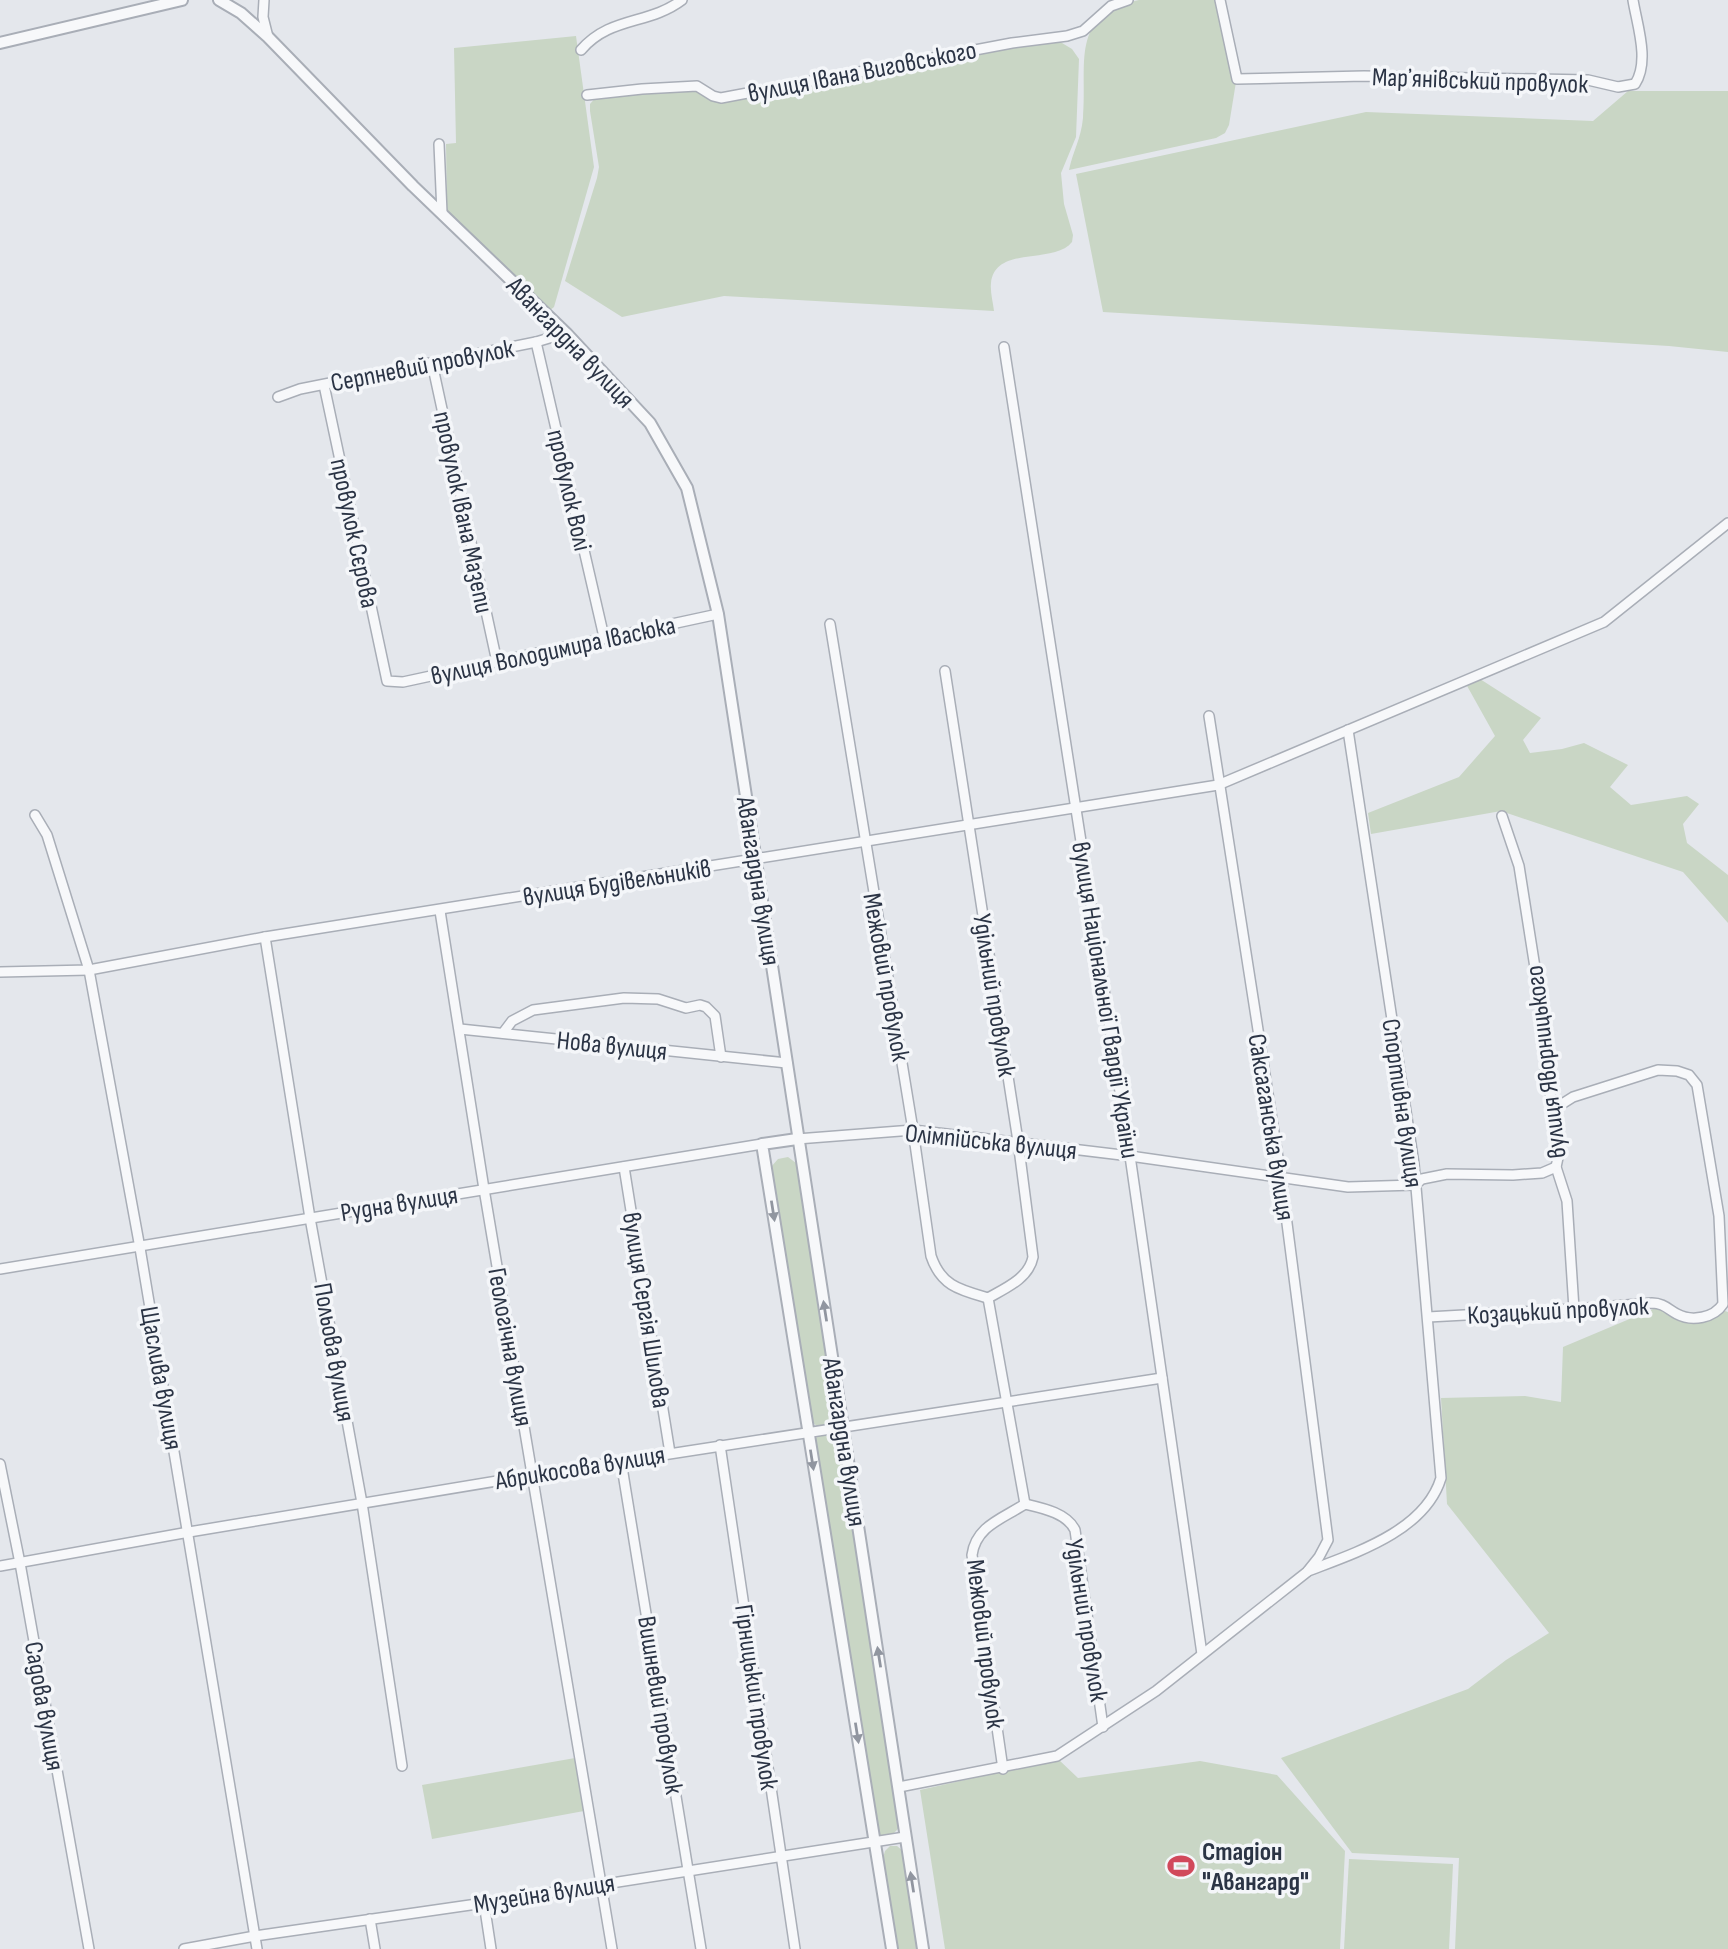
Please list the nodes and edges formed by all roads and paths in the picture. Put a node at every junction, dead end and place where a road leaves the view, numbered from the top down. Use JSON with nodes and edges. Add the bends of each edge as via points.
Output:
{"nodes":[{"id":1,"x":182,"y":0,"type":"edge"},
{"id":2,"x":219,"y":0,"type":"edge"},
{"id":3,"x":264,"y":0,"type":"edge"},
{"id":4,"x":682,"y":0,"type":"edge"},
{"id":5,"x":1128,"y":0,"type":"edge"},
{"id":6,"x":1220,"y":0,"type":"edge"},
{"id":7,"x":1633,"y":0,"type":"edge"},
{"id":8,"x":268,"y":37,"type":"junction"},
{"id":9,"x":0,"y":43,"type":"edge"},
{"id":10,"x":581,"y":50,"type":"dead end"},
{"id":11,"x":587,"y":95,"type":"dead end"},
{"id":12,"x":439,"y":145,"type":"dead end"},
{"id":13,"x":442,"y":213,"type":"junction"},
{"id":14,"x":565,"y":333,"type":"junction"},
{"id":15,"x":536,"y":342,"type":"junction"},
{"id":16,"x":1004,"y":347,"type":"dead end"},
{"id":17,"x":432,"y":363,"type":"junction"},
{"id":18,"x":324,"y":385,"type":"junction"},
{"id":19,"x":278,"y":397,"type":"dead end"},
{"id":20,"x":1728,"y":523,"type":"edge"},
{"id":21,"x":718,"y":614,"type":"junction"},
{"id":22,"x":830,"y":624,"type":"dead end"},
{"id":23,"x":604,"y":637,"type":"junction"},
{"id":24,"x":497,"y":662,"type":"junction"},
{"id":25,"x":945,"y":671,"type":"dead end"},
{"id":26,"x":387,"y":681,"type":"joint"},
{"id":27,"x":1209,"y":716,"type":"dead end"},
{"id":28,"x":1348,"y":730,"type":"junction"},
{"id":29,"x":1218,"y":785,"type":"junction"},
{"id":30,"x":1076,"y":809,"type":"junction"},
{"id":31,"x":35,"y":815,"type":"dead end"},
{"id":32,"x":1502,"y":816,"type":"dead end"},
{"id":33,"x":969,"y":825,"type":"junction"},
{"id":34,"x":865,"y":842,"type":"junction"},
{"id":35,"x":756,"y":860,"type":"junction"},
{"id":36,"x":440,"y":911,"type":"junction"},
{"id":37,"x":265,"y":937,"type":"junction"},
{"id":38,"x":89,"y":970,"type":"junction"},
{"id":39,"x":0,"y":972,"type":"edge"},
{"id":40,"x":460,"y":1029,"type":"junction"},
{"id":41,"x":503,"y":1033,"type":"junction"},
{"id":42,"x":721,"y":1058,"type":"junction"},
{"id":43,"x":787,"y":1063,"type":"junction"},
{"id":44,"x":1554,"y":1109,"type":"junction"},
{"id":45,"x":913,"y":1130,"type":"junction"},
{"id":46,"x":797,"y":1139,"type":"junction"},
{"id":47,"x":1018,"y":1141,"type":"junction"},
{"id":48,"x":762,"y":1144,"type":"junction"},
{"id":49,"x":1130,"y":1156,"type":"junction"},
{"id":50,"x":624,"y":1167,"type":"junction"},
{"id":51,"x":1556,"y":1167,"type":"junction"},
{"id":52,"x":1281,"y":1177,"type":"junction"},
{"id":53,"x":1415,"y":1185,"type":"junction"},
{"id":54,"x":484,"y":1189,"type":"junction"},
{"id":55,"x":310,"y":1218,"type":"junction"},
{"id":56,"x":140,"y":1248,"type":"junction"},
{"id":57,"x":0,"y":1269,"type":"edge"},
{"id":58,"x":988,"y":1298,"type":"junction"},
{"id":59,"x":1574,"y":1310,"type":"junction"},
{"id":60,"x":1428,"y":1317,"type":"junction"},
{"id":61,"x":1162,"y":1378,"type":"junction"},
{"id":62,"x":1006,"y":1403,"type":"junction"},
{"id":63,"x":844,"y":1427,"type":"junction"},
{"id":64,"x":808,"y":1432,"type":"junction"},
{"id":65,"x":720,"y":1444,"type":"junction"},
{"id":66,"x":670,"y":1453,"type":"junction"},
{"id":67,"x":621,"y":1461,"type":"junction"},
{"id":68,"x":0,"y":1464,"type":"edge"},
{"id":69,"x":533,"y":1475,"type":"junction"},
{"id":70,"x":362,"y":1503,"type":"junction"},
{"id":71,"x":1025,"y":1504,"type":"junction"},
{"id":72,"x":188,"y":1532,"type":"junction"},
{"id":73,"x":20,"y":1563,"type":"junction"},
{"id":74,"x":0,"y":1566,"type":"edge"},
{"id":75,"x":1307,"y":1572,"type":"junction"},
{"id":76,"x":1202,"y":1654,"type":"junction"},
{"id":77,"x":1103,"y":1727,"type":"junction"},
{"id":78,"x":402,"y":1766,"type":"dead end"},
{"id":79,"x":1003,"y":1769,"type":"junction"},
{"id":80,"x":899,"y":1787,"type":"junction"},
{"id":81,"x":905,"y":1837,"type":"junction"},
{"id":82,"x":875,"y":1842,"type":"junction"},
{"id":83,"x":781,"y":1856,"type":"junction"},
{"id":84,"x":688,"y":1871,"type":"junction"},
{"id":85,"x":601,"y":1884,"type":"junction"},
{"id":86,"x":484,"y":1903,"type":"junction"},
{"id":87,"x":370,"y":1919,"type":"junction"},
{"id":88,"x":255,"y":1936,"type":"junction"},
{"id":89,"x":89,"y":1949,"type":"edge"},
{"id":90,"x":184,"y":1949,"type":"edge"},
{"id":91,"x":257,"y":1949,"type":"edge"},
{"id":92,"x":375,"y":1949,"type":"edge"},
{"id":93,"x":491,"y":1949,"type":"edge"},
{"id":94,"x":612,"y":1949,"type":"edge"},
{"id":95,"x":701,"y":1949,"type":"edge"},
{"id":96,"x":794,"y":1949,"type":"edge"},
{"id":97,"x":892,"y":1949,"type":"edge"},
{"id":98,"x":923,"y":1949,"type":"edge"}],
"edges":[{"from":1,"to":9,"type":"street"},
{"from":2,"to":8,"type":"street","name":"Авангардна вулиця"},
{"from":3,"to":8,"type":"street"},
{"from":4,"to":10,"type":"street","via":[[667,10],[608,27]]},
{"from":5,"to":11,"type":"street","name":"вулиця Івана Виговського","via":[[1111,6],[1083,31],[1067,36],[721,98],[697,86]]},
{"from":6,"to":7,"type":"street","name":"Марʼянівський провулок","via":[[1237,79],[1587,80],[1618,87],[1635,84],[1642,69]]},
{"from":8,"to":13,"type":"street","name":"Авангардна вулиця"},
{"from":12,"to":13,"type":"street"},
{"from":13,"to":14,"type":"street","name":"Авангардна вулиця"},
{"from":14,"to":15,"type":"street","name":"Серпневий провулок"},
{"from":14,"to":21,"type":"street","name":"Авангардна вулиця","via":[[650,423],[687,488]]},
{"from":15,"to":17,"type":"street","name":"Серпневий провулок"},
{"from":15,"to":23,"type":"street","name":"провулок Волі"},
{"from":16,"to":30,"type":"street","name":"вулиця Національної Гвардії України"},
{"from":17,"to":18,"type":"street","name":"Серпневий провулок"},
{"from":17,"to":24,"type":"street","name":"провулок Івана Мазепи"},
{"from":18,"to":19,"type":"street","name":"Серпневий провулок"},
{"from":18,"to":26,"type":"street","name":"провулок Сєрова"},
{"from":20,"to":28,"type":"street","name":"вулиця Будівельників","via":[[1604,622]]},
{"from":21,"to":23,"type":"street","name":"вулиця Володимира Івасюка"},
{"from":21,"to":35,"type":"street","name":"Авангардна вулиця"},
{"from":22,"to":34,"type":"street","name":"Межовий провулок"},
{"from":23,"to":24,"type":"street","name":"вулиця Володимира Івасюка"},
{"from":24,"to":26,"type":"street","name":"вулиця Володимира Івасюка","via":[[403,682]]},
{"from":25,"to":33,"type":"street","name":"Удільний провулок"},
{"from":27,"to":29,"type":"street","name":"Саксаганська вулиця"},
{"from":28,"to":29,"type":"street","name":"вулиця Будівельників"},
{"from":28,"to":53,"type":"street","name":"Спортивна вулиця"},
{"from":29,"to":30,"type":"street","name":"вулиця Будівельників"},
{"from":29,"to":52,"type":"street","name":"Саксаганська вулиця"},
{"from":30,"to":33,"type":"street","name":"вулиця Будівельників"},
{"from":30,"to":49,"type":"street","name":"вулиця Національної Гвардії України"},
{"from":31,"to":38,"type":"street","name":"Щаслива вулиця","via":[[47,835]]},
{"from":32,"to":44,"type":"street","name":"вулиця Яворницького","via":[[1519,866]]},
{"from":33,"to":34,"type":"street","name":"вулиця Будівельників"},
{"from":33,"to":47,"type":"street","name":"Удільний провулок"},
{"from":34,"to":35,"type":"street","name":"вулиця Будівельників"},
{"from":34,"to":45,"type":"street","name":"Межовий провулок"},
{"from":35,"to":36,"type":"street","name":"вулиця Будівельників"},
{"from":35,"to":43,"type":"street","name":"Авангардна вулиця"},
{"from":36,"to":37,"type":"street","name":"вулиця Будівельників"},
{"from":36,"to":40,"type":"street","name":"Геологічна вулиця"},
{"from":37,"to":38,"type":"street","name":"вулиця Будівельників"},
{"from":37,"to":55,"type":"street","name":"Польова вулиця"},
{"from":38,"to":39,"type":"street","name":"вулиця Будівельників"},
{"from":38,"to":56,"type":"street","name":"Щаслива вулиця"},
{"from":40,"to":41,"type":"street","name":"Нова вулиця"},
{"from":40,"to":54,"type":"street","name":"Геологічна вулиця"},
{"from":41,"to":42,"type":"street","name":"Нова вулиця"},
{"from":41,"to":42,"type":"street","name":"Нова вулиця","via":[[512,1021],[533,1010],[624,998],[658,999],[686,1008],[706,1007],[715,1016]]},
{"from":42,"to":43,"type":"street","name":"Нова вулиця"},
{"from":43,"to":46,"type":"street","name":"Авангардна вулиця"},
{"from":44,"to":51,"type":"street","name":"вулиця Яворницького"},
{"from":44,"to":59,"type":"street","name":"Козацький провулок","via":[[1573,1097],[1658,1070],[1689,1075],[1698,1085],[1719,1216],[1724,1297],[1715,1313],[1687,1317],[1652,1303]]},
{"from":45,"to":46,"type":"street","name":"Олімпійська вулиця"},
{"from":45,"to":47,"type":"street","name":"Олімпійська вулиця"},
{"from":45,"to":58,"type":"street","name":"Межовий провулок","via":[[936,1271],[950,1284]]},
{"from":46,"to":48,"type":"street","name":"Рудна вулиця"},
{"from":63,"to":46,"type":"street","name":"Авангардна вулиця","one_way":true},
{"from":47,"to":49,"type":"street","name":"Олімпійська вулиця"},
{"from":47,"to":58,"type":"street","name":"Удільний провулок","via":[[1033,1257],[1024,1275]]},
{"from":48,"to":50,"type":"street","name":"Рудна вулиця"},
{"from":48,"to":64,"type":"street","name":"Авангардна вулиця","one_way":true},
{"from":49,"to":52,"type":"street","name":"Олімпійська вулиця"},
{"from":49,"to":61,"type":"street","name":"вулиця Національної Гвардії України"},
{"from":50,"to":54,"type":"street","name":"Рудна вулиця"},
{"from":50,"to":66,"type":"street","name":"вулиця Сергія Шилова"},
{"from":51,"to":53,"type":"street","name":"Олімпійська вулиця","via":[[1513,1175],[1447,1174]]},
{"from":51,"to":59,"type":"street","name":"вулиця Яворницького","via":[[1567,1201]]},
{"from":52,"to":53,"type":"street","name":"Олімпійська вулиця","via":[[1348,1187]]},
{"from":52,"to":75,"type":"street","name":"Саксаганська вулиця","via":[[1328,1540]]},
{"from":53,"to":60,"type":"street","name":"Спортивна вулиця"},
{"from":54,"to":55,"type":"street","name":"Рудна вулиця"},
{"from":54,"to":69,"type":"street","name":"Геологічна вулиця"},
{"from":55,"to":56,"type":"street","name":"Рудна вулиця"},
{"from":55,"to":70,"type":"street","name":"Польова вулиця"},
{"from":56,"to":57,"type":"street","name":"Рудна вулиця"},
{"from":56,"to":72,"type":"street","name":"Щаслива вулиця"},
{"from":58,"to":62,"type":"street"},
{"from":59,"to":60,"type":"street","name":"Козацький провулок"},
{"from":60,"to":75,"type":"street","name":"Спортивна вулиця","via":[[1441,1478],[1436,1493],[1427,1507],[1395,1532]]},
{"from":61,"to":62,"type":"street","name":"Абрикосова вулиця"},
{"from":61,"to":76,"type":"street","name":"вулиця Національної Гвардії України"},
{"from":62,"to":63,"type":"street","name":"Абрикосова вулиця"},
{"from":62,"to":71,"type":"street"},
{"from":63,"to":64,"type":"street","name":"Абрикосова вулиця"},
{"from":80,"to":63,"type":"street","name":"Авангардна вулиця","one_way":true},
{"from":64,"to":65,"type":"street","name":"Абрикосова вулиця"},
{"from":64,"to":82,"type":"street","name":"Авангардна вулиця","one_way":true},
{"from":65,"to":66,"type":"street","name":"Абрикосова вулиця"},
{"from":65,"to":83,"type":"street","name":"Гірницький провулок"},
{"from":66,"to":67,"type":"street","name":"Абрикосова вулиця"},
{"from":67,"to":69,"type":"street","name":"Абрикосова вулиця"},
{"from":67,"to":84,"type":"street","name":"Вишневий провулок"},
{"from":68,"to":73,"type":"street","name":"Садова вулиця"},
{"from":69,"to":70,"type":"street","name":"Абрикосова вулиця"},
{"from":69,"to":85,"type":"street","name":"Геологічна вулиця"},
{"from":70,"to":72,"type":"street","name":"Абрикосова вулиця"},
{"from":70,"to":78,"type":"street","name":"Польова вулиця"},
{"from":71,"to":77,"type":"street","name":"Удільний провулок","via":[[1062,1517],[1075,1530]]},
{"from":71,"to":79,"type":"street","name":"Межовий провулок","via":[[983,1529],[974,1541],[972,1555]]},
{"from":72,"to":73,"type":"street","name":"Абрикосова вулиця"},
{"from":72,"to":88,"type":"street","name":"Щаслива вулиця"},
{"from":73,"to":74,"type":"street","name":"Абрикосова вулиця"},
{"from":73,"to":89,"type":"street","name":"Садова вулиця"},
{"from":75,"to":76,"type":"street"},
{"from":76,"to":77,"type":"street"},
{"from":77,"to":79,"type":"street","via":[[1057,1756]]},
{"from":79,"to":80,"type":"street"},
{"from":80,"to":81,"type":"street","name":"Авангардна вулиця"},
{"from":81,"to":82,"type":"street","name":"Музейна вулиця"},
{"from":98,"to":81,"type":"street","name":"Авангардна вулиця","one_way":true},
{"from":82,"to":83,"type":"street","name":"Музейна вулиця"},
{"from":82,"to":97,"type":"street","name":"Авангардна вулиця"},
{"from":83,"to":84,"type":"street","name":"Музейна вулиця"},
{"from":83,"to":96,"type":"street","name":"Гірницький провулок"},
{"from":84,"to":85,"type":"street","name":"Музейна вулиця"},
{"from":84,"to":95,"type":"street","name":"Вишневий провулок"},
{"from":85,"to":86,"type":"street","name":"Музейна вулиця"},
{"from":85,"to":94,"type":"street","name":"Геологічна вулиця"},
{"from":86,"to":87,"type":"street","name":"Музейна вулиця"},
{"from":86,"to":93,"type":"street"},
{"from":87,"to":88,"type":"street","name":"Музейна вулиця"},
{"from":87,"to":92,"type":"street"},
{"from":88,"to":90,"type":"street","name":"Музейна вулиця"},
{"from":88,"to":91,"type":"street","name":"Щаслива вулиця"}]}
